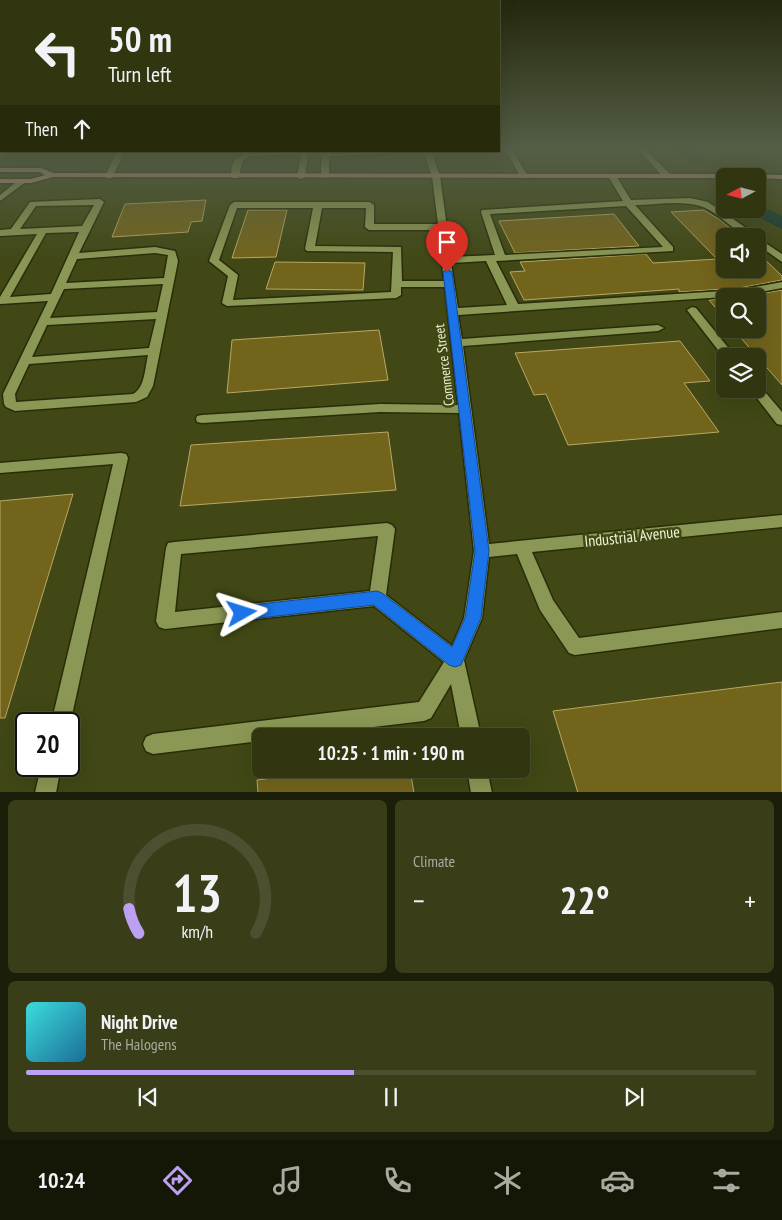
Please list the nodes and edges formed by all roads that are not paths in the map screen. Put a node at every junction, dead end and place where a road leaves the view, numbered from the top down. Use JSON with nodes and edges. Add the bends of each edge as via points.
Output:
{"nodes":[{"id":1,"x":15,"y":187,"type":"edge"},
{"id":2,"x":437,"y":187,"type":"edge"},
{"id":3,"x":618,"y":187,"type":"edge"},
{"id":4,"x":0,"y":199,"type":"edge"},
{"id":5,"x":628,"y":203,"type":"junction"},
{"id":6,"x":318,"y":205,"type":"junction"},
{"id":7,"x":442,"y":227,"type":"junction"},
{"id":8,"x":740,"y":228,"type":"edge"},
{"id":9,"x":85,"y":229,"type":"junction"},
{"id":10,"x":44,"y":231,"type":"junction"},
{"id":11,"x":14,"y":232,"type":"junction"},
{"id":12,"x":0,"y":233,"type":"edge"},
{"id":13,"x":368,"y":238,"type":"junction"},
{"id":14,"x":766,"y":247,"type":"edge"},
{"id":15,"x":73,"y":256,"type":"junction"},
{"id":16,"x":496,"y":258,"type":"junction"},
{"id":17,"x":782,"y":259,"type":"edge"},
{"id":18,"x":446,"y":260,"type":"junction"},
{"id":19,"x":169,"y":281,"type":"junction"},
{"id":20,"x":396,"y":284,"type":"junction"},
{"id":21,"x":449,"y":284,"type":"junction"},
{"id":22,"x":782,"y":285,"type":"edge"},
{"id":23,"x":60,"y":286,"type":"junction"},
{"id":24,"x":55,"y":297,"type":"junction"},
{"id":25,"x":2,"y":301,"type":"edge"},
{"id":26,"x":514,"y":308,"type":"junction"},
{"id":27,"x":692,"y":310,"type":"dead end"},
{"id":28,"x":452,"y":312,"type":"junction"},
{"id":29,"x":162,"y":315,"type":"junction"},
{"id":30,"x":43,"y":322,"type":"junction"},
{"id":31,"x":658,"y":328,"type":"dead end"},
{"id":32,"x":456,"y":343,"type":"junction"},
{"id":33,"x":723,"y":348,"type":"edge"},
{"id":34,"x":154,"y":351,"type":"junction"},
{"id":35,"x":25,"y":360,"type":"junction"},
{"id":36,"x":763,"y":398,"type":"edge"},
{"id":37,"x":464,"y":409,"type":"junction"},
{"id":38,"x":202,"y":419,"type":"dead end"},
{"id":39,"x":782,"y":421,"type":"edge"},
{"id":40,"x":0,"y":468,"type":"edge"},
{"id":41,"x":782,"y":521,"type":"edge"},
{"id":42,"x":522,"y":547,"type":"junction"},
{"id":43,"x":482,"y":551,"type":"junction"},
{"id":44,"x":377,"y":598,"type":"junction"},
{"id":45,"x":782,"y":620,"type":"edge"},
{"id":46,"x":455,"y":660,"type":"junction"},
{"id":47,"x":63,"y":712,"type":"edge"},
{"id":48,"x":469,"y":728,"type":"edge"},
{"id":49,"x":152,"y":744,"type":"dead end"},
{"id":50,"x":48,"y":777,"type":"edge"},
{"id":51,"x":479,"y":778,"type":"edge"},
{"id":52,"x":45,"y":792,"type":"edge"},
{"id":53,"x":482,"y":792,"type":"edge"}],
"edges":[{"from":1,"to":4,"type":"street"},
{"from":2,"to":7,"type":"street","name":"Commerce Street"},
{"from":3,"to":5,"type":"street"},
{"from":5,"to":8,"type":"street","via":[[690,201],[705,204]]},
{"from":5,"to":16,"type":"street","via":[[485,212]]},
{"from":5,"to":16,"type":"street","via":[[670,249]]},
{"from":6,"to":13,"type":"street","via":[[370,205]]},
{"from":6,"to":13,"type":"street","via":[[310,249]]},
{"from":6,"to":20,"type":"street","via":[[234,205],[214,261],[233,275],[227,303],[396,295]]},
{"from":7,"to":13,"type":"street"},
{"from":7,"to":18,"type":"street","name":"Commerce Street"},
{"from":9,"to":10,"type":"street"},
{"from":9,"to":11,"type":"street","via":[[100,202],[33,204]]},
{"from":9,"to":15,"type":"street"},
{"from":10,"to":11,"type":"street"},
{"from":10,"to":25,"type":"street"},
{"from":11,"to":12,"type":"street"},
{"from":13,"to":20,"type":"street","via":[[398,249]]},
{"from":14,"to":17,"type":"street"},
{"from":15,"to":19,"type":"street","via":[[167,251],[172,253],[173,261]]},
{"from":15,"to":23,"type":"street"},
{"from":16,"to":18,"type":"street"},
{"from":16,"to":26,"type":"street"},
{"from":18,"to":21,"type":"street","name":"Commerce Street"},
{"from":19,"to":23,"type":"street"},
{"from":19,"to":29,"type":"street"},
{"from":20,"to":21,"type":"street"},
{"from":21,"to":28,"type":"street","name":"Commerce Street"},
{"from":22,"to":26,"type":"street","via":[[739,293]]},
{"from":23,"to":24,"type":"street"},
{"from":24,"to":25,"type":"street"},
{"from":24,"to":30,"type":"street"},
{"from":26,"to":28,"type":"street"},
{"from":27,"to":33,"type":"street"},
{"from":28,"to":32,"type":"street","name":"Commerce Street"},
{"from":29,"to":30,"type":"street"},
{"from":29,"to":34,"type":"street"},
{"from":30,"to":35,"type":"street"},
{"from":31,"to":32,"type":"street"},
{"from":32,"to":37,"type":"street","name":"Commerce Street"},
{"from":34,"to":35,"type":"street"},
{"from":34,"to":35,"type":"street","via":[[147,386],[136,398],[15,407],[10,404],[9,394]]},
{"from":36,"to":39,"type":"street"},
{"from":37,"to":38,"type":"street","via":[[395,408]]},
{"from":37,"to":43,"type":"street","name":"Commerce Street"},
{"from":40,"to":47,"type":"street","via":[[121,458]]},
{"from":41,"to":42,"type":"street","name":"Industrial Avenue"},
{"from":42,"to":43,"type":"street","name":"Industrial Avenue"},
{"from":42,"to":45,"type":"street","via":[[546,606],[575,647]]},
{"from":43,"to":46,"type":"street","name":"Commerce Street","via":[[473,618]]},
{"from":44,"to":44,"type":"street","via":[[242,613],[165,621],[174,548],[388,529]]},
{"from":44,"to":46,"type":"street"},
{"from":46,"to":48,"type":"street"},
{"from":46,"to":49,"type":"street","name":"Commerce Street","via":[[424,711]]},
{"from":50,"to":52,"type":"street"},
{"from":51,"to":53,"type":"street"}]}
